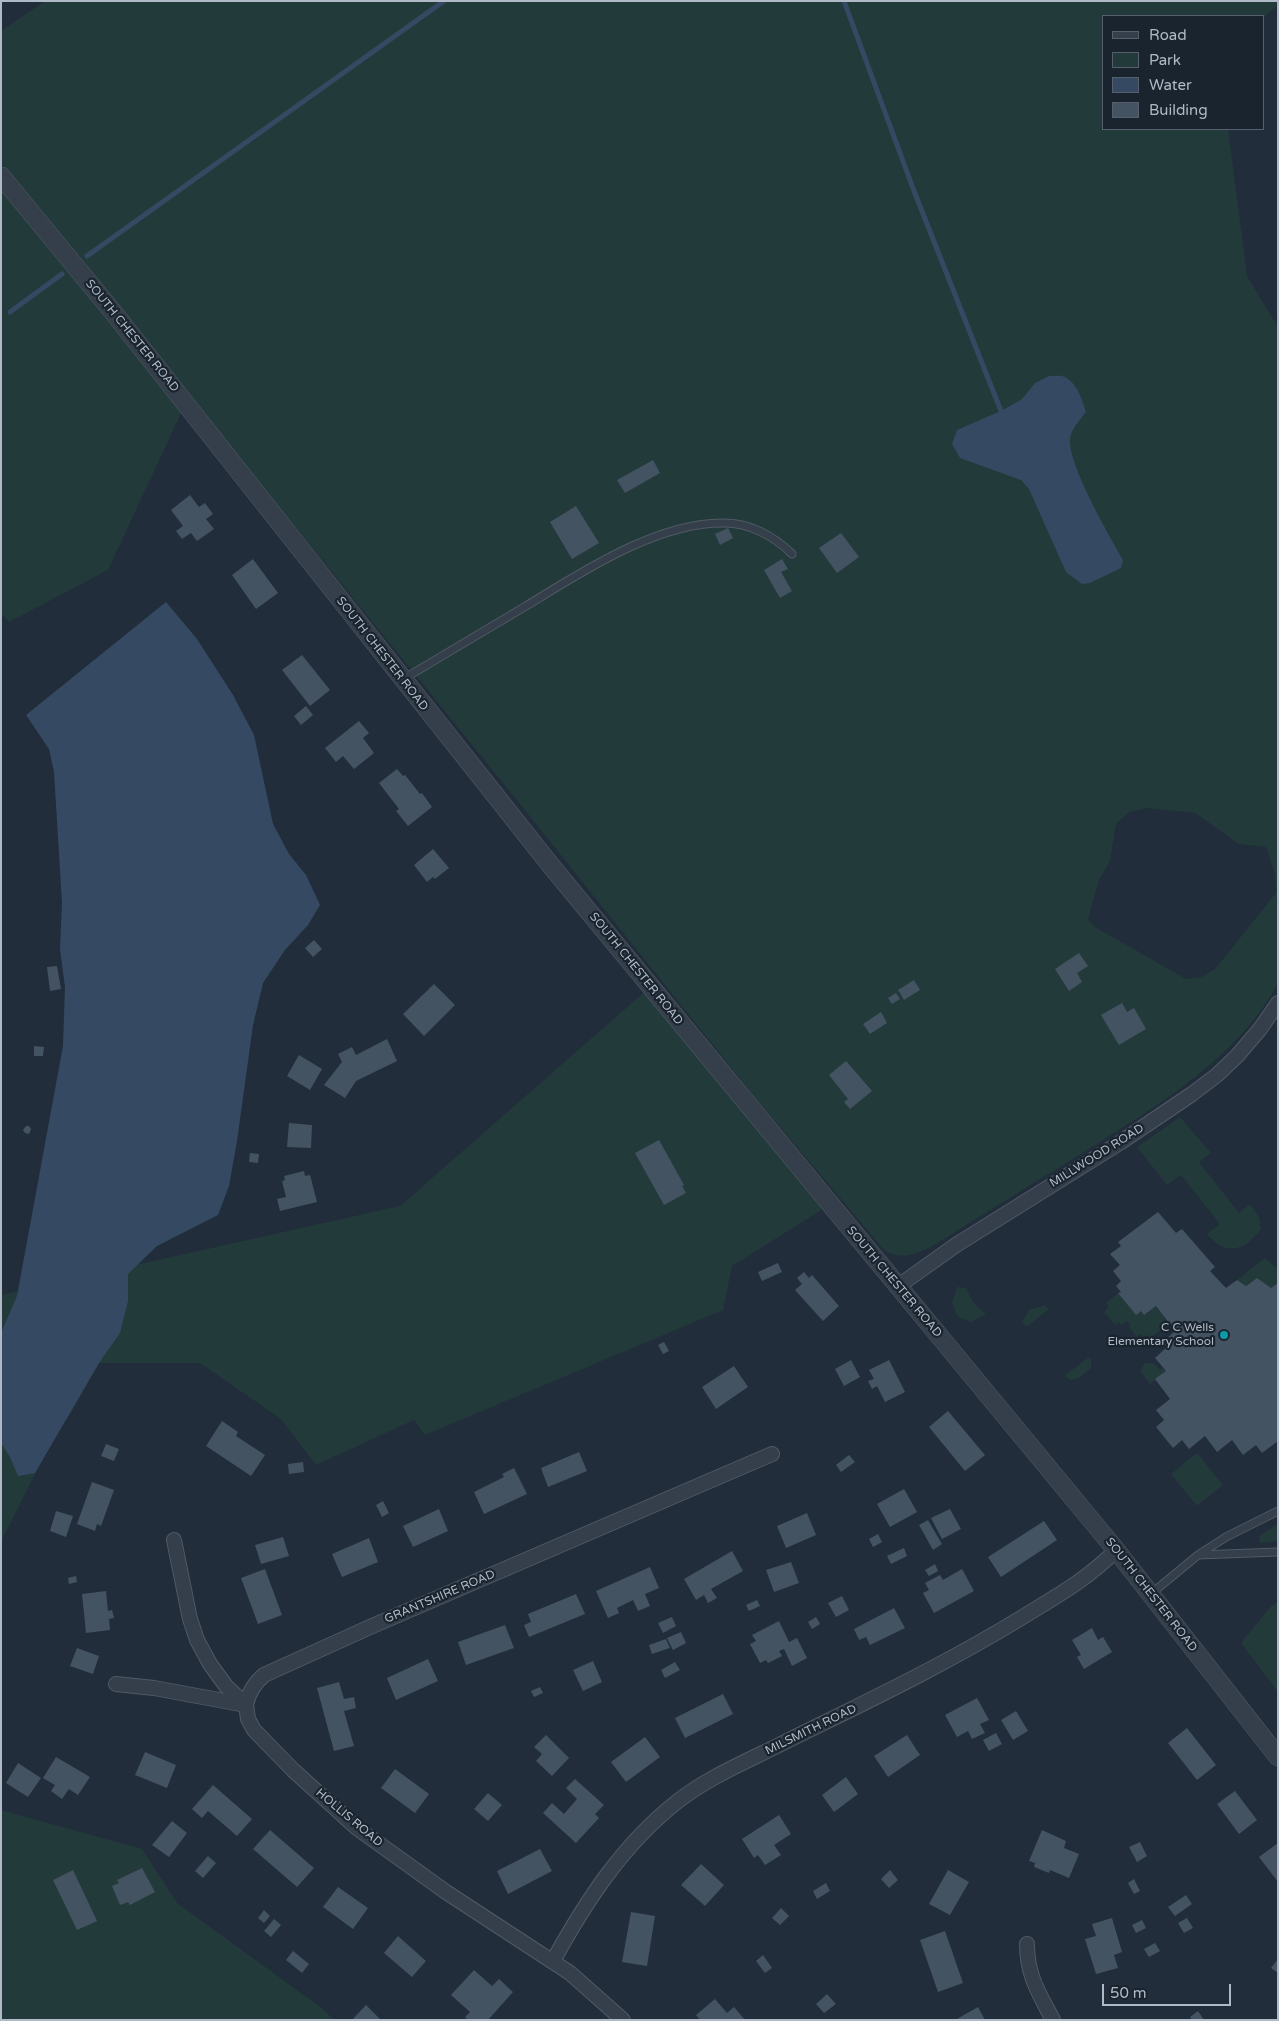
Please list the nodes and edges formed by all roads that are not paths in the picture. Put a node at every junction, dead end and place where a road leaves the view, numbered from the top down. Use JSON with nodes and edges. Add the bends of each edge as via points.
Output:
{"nodes":[{"id":1,"x":1,"y":176,"type":"edge"},
{"id":2,"x":792,"y":554,"type":"dead end"},
{"id":3,"x":402,"y":680,"type":"junction"},
{"id":4,"x":1278,"y":1003,"type":"edge"},
{"id":5,"x":897,"y":1287,"type":"junction"},
{"id":6,"x":772,"y":1454,"type":"dead end"},
{"id":7,"x":1278,"y":1511,"type":"edge"},
{"id":8,"x":174,"y":1540,"type":"dead end"},
{"id":9,"x":1116,"y":1550,"type":"junction"},
{"id":10,"x":1278,"y":1552,"type":"edge"},
{"id":11,"x":1198,"y":1555,"type":"junction"},
{"id":12,"x":1151,"y":1594,"type":"junction"},
{"id":13,"x":116,"y":1684,"type":"dead end"},
{"id":14,"x":246,"y":1705,"type":"junction"},
{"id":15,"x":1278,"y":1757,"type":"edge"},
{"id":16,"x":1027,"y":1944,"type":"dead end"},
{"id":17,"x":553,"y":1961,"type":"junction"},
{"id":18,"x":623,"y":2020,"type":"edge"},
{"id":19,"x":1053,"y":2020,"type":"edge"}],
"edges":[{"from":1,"to":3,"type":"street","name":"SOUTH CHESTER ROAD","via":[[113,312]]},
{"from":2,"to":3,"type":"lane","via":[[770,537],[749,527],[725,523],[665,534],[615,554],[582,572]]},
{"from":3,"to":5,"type":"street","name":"SOUTH CHESTER ROAD"},
{"from":4,"to":5,"type":"street","name":"MILLWOOD ROAD","via":[[1237,1056],[1192,1094],[956,1245]]},
{"from":5,"to":9,"type":"street","name":"SOUTH CHESTER ROAD"},
{"from":6,"to":14,"type":"street","name":"GRANTSHIRE ROAD","via":[[264,1675],[248,1694]]},
{"from":7,"to":11,"type":"lane"},
{"from":8,"to":14,"type":"street","name":"HOLLIS ROAD","via":[[197,1640],[221,1679]]},
{"from":9,"to":12,"type":"street","name":"SOUTH CHESTER ROAD"},
{"from":9,"to":17,"type":"street","name":"MILSMITH ROAD","via":[[1081,1582],[975,1646],[889,1692],[744,1762],[679,1800],[633,1843],[605,1876]]},
{"from":10,"to":11,"type":"lane"},
{"from":11,"to":12,"type":"lane"},
{"from":12,"to":15,"type":"street","name":"SOUTH CHESTER ROAD"},
{"from":13,"to":14,"type":"street"},
{"from":14,"to":17,"type":"street","name":"HOLLIS ROAD","via":[[254,1730],[357,1828],[446,1892]]},
{"from":16,"to":19,"type":"street","via":[[1027,1962],[1033,1982]]},
{"from":17,"to":18,"type":"street","name":"HOLLIS ROAD"}]}
